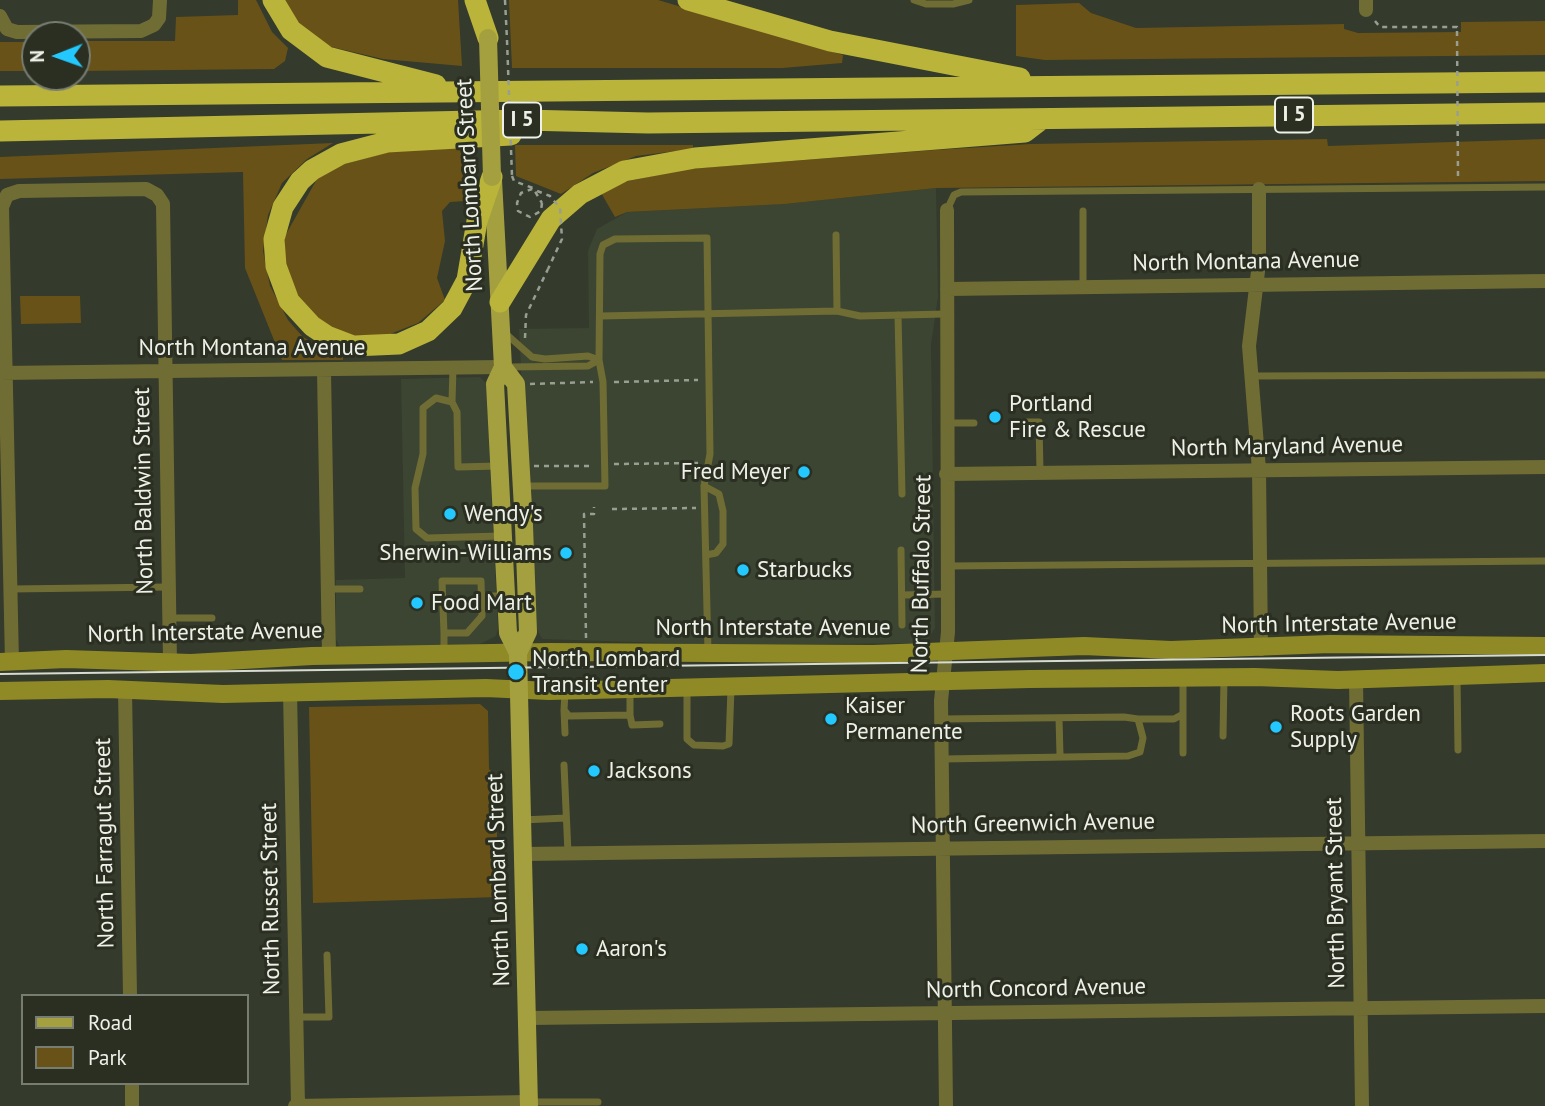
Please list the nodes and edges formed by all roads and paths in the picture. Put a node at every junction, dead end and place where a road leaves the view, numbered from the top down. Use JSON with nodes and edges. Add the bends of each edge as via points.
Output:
{"nodes":[{"id":1,"x":160,"y":0,"type":"edge"},
{"id":2,"x":273,"y":0,"type":"edge"},
{"id":3,"x":475,"y":0,"type":"edge"},
{"id":4,"x":487,"y":0,"type":"edge"},
{"id":5,"x":505,"y":0,"type":"edge"},
{"id":6,"x":688,"y":0,"type":"edge"},
{"id":7,"x":914,"y":0,"type":"edge"},
{"id":8,"x":969,"y":0,"type":"edge"},
{"id":9,"x":1366,"y":5,"type":"edge"},
{"id":10,"x":3,"y":23,"type":"edge"},
{"id":11,"x":497,"y":39,"type":"junction"},
{"id":12,"x":1545,"y":82,"type":"edge"},
{"id":13,"x":1071,"y":87,"type":"junction"},
{"id":14,"x":465,"y":93,"type":"junction"},
{"id":15,"x":0,"y":96,"type":"edge"},
{"id":16,"x":1545,"y":113,"type":"edge"},
{"id":17,"x":1043,"y":118,"type":"junction"},
{"id":18,"x":561,"y":124,"type":"junction"},
{"id":19,"x":0,"y":131,"type":"edge"},
{"id":20,"x":502,"y":176,"type":"junction"},
{"id":21,"x":1458,"y":177,"type":"dead end"},
{"id":22,"x":1545,"y":187,"type":"edge"},
{"id":23,"x":1259,"y":189,"type":"junction"},
{"id":24,"x":947,"y":210,"type":"joint"},
{"id":25,"x":1083,"y":211,"type":"dead end"},
{"id":26,"x":836,"y":235,"type":"dead end"},
{"id":27,"x":1545,"y":281,"type":"edge"},
{"id":28,"x":1256,"y":285,"type":"junction"},
{"id":29,"x":1083,"y":287,"type":"junction"},
{"id":30,"x":947,"y":289,"type":"junction"},
{"id":31,"x":500,"y":302,"type":"junction"},
{"id":32,"x":837,"y":311,"type":"junction"},
{"id":33,"x":708,"y":313,"type":"junction"},
{"id":34,"x":945,"y":314,"type":"junction"},
{"id":35,"x":898,"y":315,"type":"junction"},
{"id":36,"x":601,"y":316,"type":"junction"},
{"id":37,"x":524,"y":320,"type":"dead end"},
{"id":38,"x":501,"y":329,"type":"junction"},
{"id":39,"x":599,"y":360,"type":"junction"},
{"id":40,"x":503,"y":367,"type":"junction"},
{"id":41,"x":453,"y":368,"type":"junction"},
{"id":42,"x":165,"y":370,"type":"junction"},
{"id":43,"x":324,"y":371,"type":"junction"},
{"id":44,"x":3,"y":372,"type":"edge"},
{"id":45,"x":1545,"y":375,"type":"edge"},
{"id":46,"x":1251,"y":376,"type":"junction"},
{"id":47,"x":452,"y":402,"type":"junction"},
{"id":48,"x":1016,"y":422,"type":"dead end"},
{"id":49,"x":946,"y":423,"type":"junction"},
{"id":50,"x":974,"y":423,"type":"dead end"},
{"id":51,"x":611,"y":464,"type":"dead end"},
{"id":52,"x":708,"y":464,"type":"junction"},
{"id":53,"x":499,"y":466,"type":"junction"},
{"id":54,"x":593,"y":466,"type":"dead end"},
{"id":55,"x":521,"y":467,"type":"junction"},
{"id":56,"x":1545,"y":467,"type":"edge"},
{"id":57,"x":1259,"y":470,"type":"junction"},
{"id":58,"x":1040,"y":473,"type":"junction"},
{"id":59,"x":946,"y":474,"type":"junction"},
{"id":60,"x":522,"y":486,"type":"junction"},
{"id":61,"x":704,"y":486,"type":"junction"},
{"id":62,"x":902,"y":494,"type":"dead end"},
{"id":63,"x":594,"y":507,"type":"dead end"},
{"id":64,"x":705,"y":507,"type":"junction"},
{"id":65,"x":612,"y":509,"type":"dead end"},
{"id":66,"x":503,"y":536,"type":"junction"},
{"id":67,"x":901,"y":550,"type":"dead end"},
{"id":68,"x":706,"y":555,"type":"junction"},
{"id":69,"x":1545,"y":561,"type":"edge"},
{"id":70,"x":1260,"y":564,"type":"junction"},
{"id":71,"x":5,"y":566,"type":"edge"},
{"id":72,"x":947,"y":566,"type":"junction"},
{"id":73,"x":168,"y":587,"type":"junction"},
{"id":74,"x":11,"y":589,"type":"junction"},
{"id":75,"x":327,"y":589,"type":"junction"},
{"id":76,"x":359,"y":589,"type":"dead end"},
{"id":77,"x":947,"y":594,"type":"junction"},
{"id":78,"x":902,"y":595,"type":"junction"},
{"id":79,"x":482,"y":596,"type":"junction"},
{"id":80,"x":506,"y":596,"type":"junction"},
{"id":81,"x":169,"y":618,"type":"junction"},
{"id":82,"x":212,"y":618,"type":"dead end"},
{"id":83,"x":902,"y":625,"type":"dead end"},
{"id":84,"x":444,"y":633,"type":"junction"},
{"id":85,"x":1545,"y":646,"type":"edge"},
{"id":86,"x":1261,"y":649,"type":"junction"},
{"id":87,"x":946,"y":651,"type":"junction"},
{"id":88,"x":586,"y":652,"type":"junction"},
{"id":89,"x":518,"y":653,"type":"junction"},
{"id":90,"x":444,"y":654,"type":"junction"},
{"id":91,"x":708,"y":654,"type":"junction"},
{"id":92,"x":328,"y":655,"type":"junction"},
{"id":93,"x":6,"y":662,"type":"edge"},
{"id":94,"x":170,"y":662,"type":"junction"},
{"id":95,"x":1545,"y":673,"type":"edge"},
{"id":96,"x":1457,"y":674,"type":"junction"},
{"id":97,"x":1183,"y":677,"type":"junction"},
{"id":98,"x":1224,"y":677,"type":"junction"},
{"id":99,"x":1356,"y":679,"type":"junction"},
{"id":100,"x":943,"y":682,"type":"junction"},
{"id":101,"x":731,"y":688,"type":"junction"},
{"id":102,"x":125,"y":689,"type":"junction"},
{"id":103,"x":687,"y":689,"type":"junction"},
{"id":104,"x":519,"y":690,"type":"junction"},
{"id":105,"x":630,"y":690,"type":"junction"},
{"id":106,"x":0,"y":691,"type":"edge"},
{"id":107,"x":290,"y":691,"type":"junction"},
{"id":108,"x":565,"y":691,"type":"junction"},
{"id":109,"x":564,"y":710,"type":"junction"},
{"id":110,"x":630,"y":715,"type":"junction"},
{"id":111,"x":1183,"y":715,"type":"junction"},
{"id":112,"x":1059,"y":718,"type":"junction"},
{"id":113,"x":942,"y":719,"type":"junction"},
{"id":114,"x":1138,"y":719,"type":"junction"},
{"id":115,"x":660,"y":724,"type":"dead end"},
{"id":116,"x":565,"y":733,"type":"dead end"},
{"id":117,"x":1223,"y":736,"type":"dead end"},
{"id":118,"x":1458,"y":750,"type":"dead end"},
{"id":119,"x":1183,"y":753,"type":"dead end"},
{"id":120,"x":1060,"y":755,"type":"junction"},
{"id":121,"x":942,"y":759,"type":"junction"},
{"id":122,"x":564,"y":765,"type":"dead end"},
{"id":123,"x":566,"y":818,"type":"junction"},
{"id":124,"x":522,"y":820,"type":"junction"},
{"id":125,"x":1545,"y":841,"type":"edge"},
{"id":126,"x":1358,"y":843,"type":"junction"},
{"id":127,"x":943,"y":848,"type":"junction"},
{"id":128,"x":568,"y":853,"type":"junction"},
{"id":129,"x":522,"y":854,"type":"junction"},
{"id":130,"x":327,"y":955,"type":"dead end"},
{"id":131,"x":130,"y":994,"type":"edge"},
{"id":132,"x":1545,"y":1006,"type":"edge"},
{"id":133,"x":1360,"y":1008,"type":"junction"},
{"id":134,"x":944,"y":1012,"type":"junction"},
{"id":135,"x":296,"y":1017,"type":"junction"},
{"id":136,"x":528,"y":1018,"type":"junction"},
{"id":137,"x":132,"y":1085,"type":"edge"},
{"id":138,"x":598,"y":1101,"type":"dead end"},
{"id":139,"x":529,"y":1104,"type":"edge"},
{"id":140,"x":132,"y":1106,"type":"edge"},
{"id":141,"x":296,"y":1106,"type":"edge"},
{"id":142,"x":946,"y":1106,"type":"edge"},
{"id":143,"x":1362,"y":1106,"type":"edge"}],
"edges":[{"from":1,"to":10,"type":"street","via":[[159,18],[141,31],[17,32]]},
{"from":2,"to":14,"type":"highway","via":[[291,30],[327,57]]},
{"from":3,"to":11,"type":"highway"},
{"from":4,"to":11,"type":"main road","name":"North Lombard Street"},
{"from":5,"to":11,"type":"path","name":"North Lombard Street"},
{"from":6,"to":13,"type":"highway","via":[[830,41]]},
{"from":7,"to":8,"type":"lane","via":[[953,4]]},
{"from":9,"to":21,"type":"path","bridge":true,"via":[[1380,27],[1457,27]]},
{"from":11,"to":20,"type":"main road","name":"North Lombard Street","bridge":true},
{"from":11,"to":20,"type":"path","name":"North Lombard Street","bridge":true},
{"from":12,"to":13,"type":"highway","number":"I 5"},
{"from":13,"to":14,"type":"highway","number":"I 5"},
{"from":14,"to":15,"type":"highway","number":"I 5"},
{"from":16,"to":17,"type":"highway","number":"I 5"},
{"from":17,"to":18,"type":"highway","number":"I 5"},
{"from":17,"to":31,"type":"highway","via":[[1026,132],[695,158],[624,171],[580,194],[551,219]]},
{"from":18,"to":19,"type":"highway","number":"I 5","via":[[523,120]]},
{"from":18,"to":20,"type":"highway","via":[[524,135],[417,138],[361,147],[312,170],[283,207],[274,239],[276,266],[289,301],[312,326],[354,346],[399,344],[428,331],[452,308],[467,279],[477,221]]},
{"from":20,"to":31,"type":"main road","name":"North Lombard Street"},
{"from":20,"to":37,"type":"path","bridge":true,"via":[[533,188],[542,203],[541,211],[530,216],[519,211],[521,193],[532,189],[550,196],[560,208],[562,239]]},
{"from":22,"to":23,"type":"lane"},
{"from":23,"to":24,"type":"lane","via":[[961,192],[954,195]]},
{"from":23,"to":28,"type":"street"},
{"from":24,"to":30,"type":"street","name":"North Buffalo Street"},
{"from":25,"to":29,"type":"lane"},
{"from":26,"to":32,"type":"lane"},
{"from":27,"to":28,"type":"street","name":"North Montana Avenue"},
{"from":28,"to":29,"type":"street","name":"North Montana Avenue"},
{"from":28,"to":46,"type":"street","via":[[1249,333]]},
{"from":29,"to":30,"type":"street","name":"North Montana Avenue"},
{"from":30,"to":34,"type":"street","name":"North Buffalo Street"},
{"from":31,"to":38,"type":"main road","name":"North Lombard Street"},
{"from":32,"to":33,"type":"lane"},
{"from":32,"to":35,"type":"lane"},
{"from":33,"to":36,"type":"lane"},
{"from":33,"to":36,"type":"lane","via":[[707,238],[615,239],[603,245],[600,254]]},
{"from":33,"to":52,"type":"lane"},
{"from":34,"to":35,"type":"lane"},
{"from":34,"to":49,"type":"street","name":"North Buffalo Street"},
{"from":35,"to":62,"type":"lane"},
{"from":36,"to":39,"type":"lane"},
{"from":38,"to":39,"type":"lane","via":[[532,357],[588,356]]},
{"from":38,"to":40,"type":"main road","name":"North Lombard Street"},
{"from":39,"to":40,"type":"lane","via":[[588,366]]},
{"from":39,"to":60,"type":"lane","via":[[605,486]]},
{"from":40,"to":41,"type":"street","name":"North Montana Avenue"},
{"from":40,"to":53,"type":"main road","name":"North Lombard Street","via":[[495,384]]},
{"from":40,"to":55,"type":"main road","name":"North Lombard Street","via":[[516,384]]},
{"from":41,"to":43,"type":"street","name":"North Montana Avenue"},
{"from":41,"to":47,"type":"lane"},
{"from":42,"to":43,"type":"street","name":"North Montana Avenue"},
{"from":42,"to":44,"type":"street","name":"North Montana Avenue"},
{"from":42,"to":44,"type":"street","name":"North Baldwin Street","via":[[163,204],[146,189],[7,195],[2,207]]},
{"from":42,"to":73,"type":"street","name":"North Baldwin Street"},
{"from":43,"to":75,"type":"street"},
{"from":44,"to":71,"type":"street"},
{"from":45,"to":46,"type":"lane"},
{"from":46,"to":57,"type":"street"},
{"from":47,"to":53,"type":"lane","via":[[457,412],[458,467]]},
{"from":47,"to":66,"type":"lane","via":[[436,398],[423,408],[416,529],[427,538]]},
{"from":48,"to":58,"type":"lane","via":[[1039,422]]},
{"from":49,"to":50,"type":"lane"},
{"from":49,"to":59,"type":"street","name":"North Buffalo Street"},
{"from":51,"to":52,"type":"path"},
{"from":52,"to":61,"type":"lane"},
{"from":53,"to":66,"type":"main road","name":"North Lombard Street"},
{"from":54,"to":55,"type":"path"},
{"from":55,"to":60,"type":"main road","name":"North Lombard Street"},
{"from":56,"to":57,"type":"street","name":"North Maryland Avenue"},
{"from":57,"to":58,"type":"street","name":"North Maryland Avenue"},
{"from":57,"to":70,"type":"street"},
{"from":58,"to":59,"type":"street","name":"North Maryland Avenue"},
{"from":59,"to":72,"type":"street","name":"North Buffalo Street"},
{"from":60,"to":89,"type":"main road","name":"North Lombard Street","via":[[528,632]]},
{"from":61,"to":64,"type":"lane"},
{"from":61,"to":68,"type":"lane","via":[[719,494],[723,511],[723,544],[716,553]]},
{"from":63,"to":88,"type":"path","via":[[594,514],[584,514]]},
{"from":64,"to":65,"type":"path"},
{"from":64,"to":68,"type":"lane"},
{"from":66,"to":80,"type":"main road","name":"North Lombard Street"},
{"from":67,"to":78,"type":"lane"},
{"from":68,"to":91,"type":"lane"},
{"from":69,"to":70,"type":"lane"},
{"from":70,"to":72,"type":"lane"},
{"from":70,"to":86,"type":"street"},
{"from":71,"to":74,"type":"street"},
{"from":72,"to":77,"type":"street","name":"North Buffalo Street"},
{"from":73,"to":74,"type":"lane"},
{"from":73,"to":81,"type":"street","name":"North Baldwin Street"},
{"from":74,"to":93,"type":"street"},
{"from":75,"to":76,"type":"lane"},
{"from":75,"to":92,"type":"street"},
{"from":77,"to":78,"type":"lane"},
{"from":77,"to":87,"type":"street","name":"North Buffalo Street"},
{"from":78,"to":83,"type":"lane"},
{"from":79,"to":80,"type":"lane"},
{"from":79,"to":84,"type":"lane","via":[[482,617],[467,632]]},
{"from":79,"to":84,"type":"lane","via":[[481,580],[443,581]]},
{"from":80,"to":89,"type":"main road","name":"North Lombard Street","via":[[508,633]]},
{"from":81,"to":82,"type":"lane"},
{"from":81,"to":94,"type":"street","name":"North Baldwin Street"},
{"from":84,"to":90,"type":"lane"},
{"from":85,"to":86,"type":"street","name":"North Interstate Avenue","via":[[1330,644]]},
{"from":86,"to":87,"type":"street","name":"North Interstate Avenue","via":[[1084,646]]},
{"from":87,"to":91,"type":"street","name":"North Interstate Avenue"},
{"from":87,"to":100,"type":"street","name":"North Buffalo Street"},
{"from":88,"to":89,"type":"street","name":"North Interstate Avenue"},
{"from":88,"to":91,"type":"street","name":"North Interstate Avenue"},
{"from":89,"to":90,"type":"street","name":"North Interstate Avenue"},
{"from":89,"to":104,"type":"main road","name":"North Lombard Street"},
{"from":90,"to":92,"type":"street","name":"North Interstate Avenue"},
{"from":92,"to":94,"type":"street","name":"North Interstate Avenue"},
{"from":93,"to":94,"type":"street","name":"North Interstate Avenue"},
{"from":95,"to":96,"type":"street"},
{"from":96,"to":99,"type":"street"},
{"from":96,"to":118,"type":"lane"},
{"from":97,"to":98,"type":"street"},
{"from":97,"to":100,"type":"street"},
{"from":97,"to":111,"type":"lane"},
{"from":98,"to":99,"type":"street"},
{"from":98,"to":117,"type":"lane"},
{"from":99,"to":126,"type":"street","name":"North Bryant Street"},
{"from":100,"to":101,"type":"street"},
{"from":100,"to":113,"type":"street","name":"North Buffalo Street"},
{"from":101,"to":103,"type":"street"},
{"from":101,"to":103,"type":"lane","via":[[729,744],[723,746],[694,745],[687,739]]},
{"from":102,"to":106,"type":"street"},
{"from":102,"to":107,"type":"street","via":[[223,694]]},
{"from":102,"to":131,"type":"street","name":"North Farragut Street"},
{"from":103,"to":105,"type":"street"},
{"from":104,"to":107,"type":"street"},
{"from":104,"to":108,"type":"street"},
{"from":104,"to":124,"type":"main road","name":"North Lombard Street"},
{"from":105,"to":108,"type":"street"},
{"from":105,"to":110,"type":"lane"},
{"from":107,"to":135,"type":"street","name":"North Russet Street"},
{"from":108,"to":109,"type":"lane"},
{"from":109,"to":110,"type":"lane","via":[[569,716]]},
{"from":109,"to":116,"type":"lane"},
{"from":110,"to":115,"type":"lane","via":[[632,725]]},
{"from":111,"to":114,"type":"lane"},
{"from":111,"to":119,"type":"lane"},
{"from":112,"to":113,"type":"lane"},
{"from":112,"to":114,"type":"lane"},
{"from":112,"to":120,"type":"lane"},
{"from":113,"to":121,"type":"street","name":"North Buffalo Street"},
{"from":114,"to":120,"type":"lane","via":[[1143,738],[1136,755]]},
{"from":120,"to":121,"type":"lane"},
{"from":121,"to":127,"type":"street","name":"North Buffalo Street"},
{"from":122,"to":123,"type":"lane"},
{"from":123,"to":124,"type":"lane"},
{"from":123,"to":128,"type":"lane"},
{"from":124,"to":129,"type":"main road","name":"North Lombard Street"},
{"from":125,"to":126,"type":"street","name":"North Greenwich Avenue"},
{"from":126,"to":127,"type":"street","name":"North Greenwich Avenue"},
{"from":126,"to":133,"type":"street","name":"North Bryant Street"},
{"from":127,"to":128,"type":"street","name":"North Greenwich Avenue"},
{"from":127,"to":134,"type":"street","name":"North Buffalo Street"},
{"from":128,"to":129,"type":"street","name":"North Greenwich Avenue"},
{"from":129,"to":136,"type":"main road","name":"North Lombard Street"},
{"from":130,"to":135,"type":"lane","via":[[329,1017]]},
{"from":132,"to":133,"type":"street","name":"North Concord Avenue"},
{"from":133,"to":134,"type":"street","name":"North Concord Avenue"},
{"from":133,"to":143,"type":"street","name":"North Bryant Street"},
{"from":134,"to":136,"type":"street","name":"North Concord Avenue"},
{"from":134,"to":142,"type":"street","name":"North Buffalo Street"},
{"from":135,"to":141,"type":"street","name":"North Russet Street"},
{"from":136,"to":139,"type":"main road","name":"North Lombard Street"},
{"from":137,"to":140,"type":"street"},
{"from":138,"to":139,"type":"lane"},
{"from":139,"to":141,"type":"street"}]}
